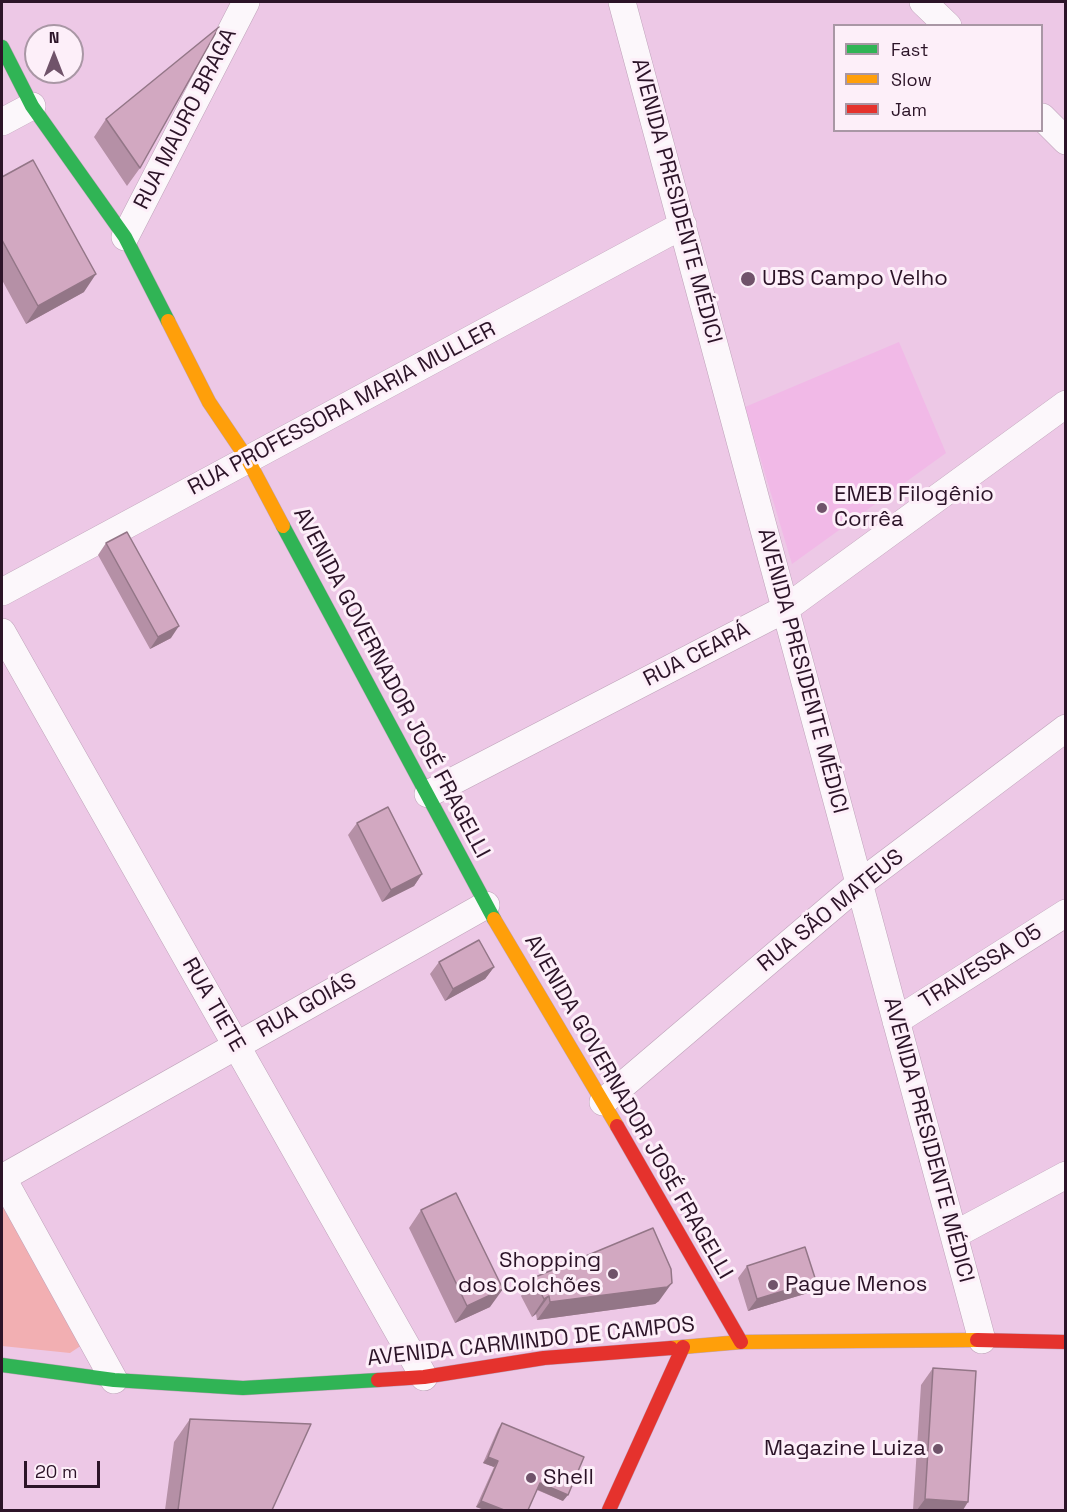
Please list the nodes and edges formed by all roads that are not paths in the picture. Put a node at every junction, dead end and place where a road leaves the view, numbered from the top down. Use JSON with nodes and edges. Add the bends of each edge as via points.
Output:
{"nodes":[{"id":1,"x":246,"y":2,"type":"edge"},
{"id":2,"x":622,"y":2,"type":"edge"},
{"id":3,"x":923,"y":2,"type":"edge"},
{"id":4,"x":946,"y":24,"type":"edge"},
{"id":5,"x":2,"y":47,"type":"edge"},
{"id":6,"x":32,"y":106,"type":"junction"},
{"id":7,"x":1043,"y":119,"type":"edge"},
{"id":8,"x":2,"y":122,"type":"edge"},
{"id":9,"x":1065,"y":141,"type":"edge"},
{"id":10,"x":683,"y":225,"type":"junction"},
{"id":11,"x":125,"y":237,"type":"junction"},
{"id":12,"x":1065,"y":404,"type":"edge"},
{"id":13,"x":248,"y":460,"type":"junction"},
{"id":14,"x":2,"y":592,"type":"edge"},
{"id":15,"x":785,"y":609,"type":"junction"},
{"id":16,"x":2,"y":632,"type":"edge"},
{"id":17,"x":1065,"y":728,"type":"edge"},
{"id":18,"x":428,"y":794,"type":"junction"},
{"id":19,"x":859,"y":884,"type":"junction"},
{"id":20,"x":486,"y":905,"type":"junction"},
{"id":21,"x":1065,"y":913,"type":"edge"},
{"id":22,"x":896,"y":1021,"type":"junction"},
{"id":23,"x":236,"y":1046,"type":"junction"},
{"id":24,"x":603,"y":1102,"type":"junction"},
{"id":25,"x":1065,"y":1174,"type":"edge"},
{"id":26,"x":2,"y":1178,"type":"edge"},
{"id":27,"x":954,"y":1235,"type":"junction"},
{"id":28,"x":982,"y":1340,"type":"junction"},
{"id":29,"x":741,"y":1342,"type":"junction"},
{"id":30,"x":1065,"y":1342,"type":"edge"},
{"id":31,"x":683,"y":1347,"type":"junction"},
{"id":32,"x":2,"y":1365,"type":"edge"},
{"id":33,"x":424,"y":1377,"type":"junction"},
{"id":34,"x":114,"y":1380,"type":"junction"},
{"id":35,"x":609,"y":1510,"type":"edge"}],
"edges":[{"from":1,"to":11,"type":"street","name":"RUA MAURO BRAGA"},
{"from":2,"to":10,"type":"street","name":"AVENIDA PRESIDENTE MÉDICI"},
{"from":3,"to":4,"type":"street"},
{"from":5,"to":6,"type":"street","name":"AVENIDA GOVERNADOR JOSÉ FRAGELLI"},
{"from":6,"to":8,"type":"street"},
{"from":6,"to":11,"type":"street","name":"AVENIDA GOVERNADOR JOSÉ FRAGELLI"},
{"from":7,"to":9,"type":"street"},
{"from":10,"to":13,"type":"street","name":"RUA PROFESSORA MARIA MULLER"},
{"from":10,"to":15,"type":"street","name":"AVENIDA PRESIDENTE MÉDICI"},
{"from":11,"to":13,"type":"street","name":"AVENIDA GOVERNADOR JOSÉ FRAGELLI","via":[[209,402]]},
{"from":12,"to":15,"type":"street","name":"RUA CEARÁ"},
{"from":13,"to":14,"type":"street","name":"RUA PROFESSORA MARIA MULLER"},
{"from":13,"to":18,"type":"street","name":"AVENIDA GOVERNADOR JOSÉ FRAGELLI"},
{"from":15,"to":18,"type":"street","name":"RUA CEARÁ"},
{"from":15,"to":19,"type":"street","name":"AVENIDA PRESIDENTE MÉDICI"},
{"from":16,"to":23,"type":"street","name":"RUA TIETE"},
{"from":17,"to":19,"type":"street","name":"RUA SÃO MATEUS"},
{"from":18,"to":20,"type":"street","name":"AVENIDA GOVERNADOR JOSÉ FRAGELLI"},
{"from":19,"to":22,"type":"street","name":"AVENIDA PRESIDENTE MÉDICI"},
{"from":19,"to":24,"type":"street","name":"RUA SÃO MATEUS"},
{"from":20,"to":23,"type":"street","name":"RUA GOIÁS"},
{"from":20,"to":24,"type":"street","name":"AVENIDA GOVERNADOR JOSÉ FRAGELLI"},
{"from":21,"to":22,"type":"street","name":"TRAVESSA 05"},
{"from":22,"to":27,"type":"street","name":"AVENIDA PRESIDENTE MÉDICI"},
{"from":23,"to":26,"type":"street","name":"RUA GOIÁS"},
{"from":23,"to":33,"type":"street","name":"RUA TIETE"},
{"from":24,"to":29,"type":"street","name":"AVENIDA GOVERNADOR JOSÉ FRAGELLI"},
{"from":25,"to":27,"type":"street"},
{"from":26,"to":34,"type":"street"},
{"from":27,"to":28,"type":"street","name":"AVENIDA PRESIDENTE MÉDICI"},
{"from":28,"to":29,"type":"street","name":"AVENIDA CARMINDO DE CAMPOS"},
{"from":28,"to":30,"type":"street","name":"AVENIDA CARMINDO DE CAMPOS"},
{"from":29,"to":31,"type":"street","name":"AVENIDA CARMINDO DE CAMPOS"},
{"from":31,"to":33,"type":"street","name":"AVENIDA CARMINDO DE CAMPOS","via":[[544,1358]]},
{"from":31,"to":35,"type":"street"},
{"from":32,"to":34,"type":"street","name":"AVENIDA CARMINDO DE CAMPOS"},
{"from":33,"to":34,"type":"street","name":"AVENIDA CARMINDO DE CAMPOS","via":[[243,1388]]}]}
